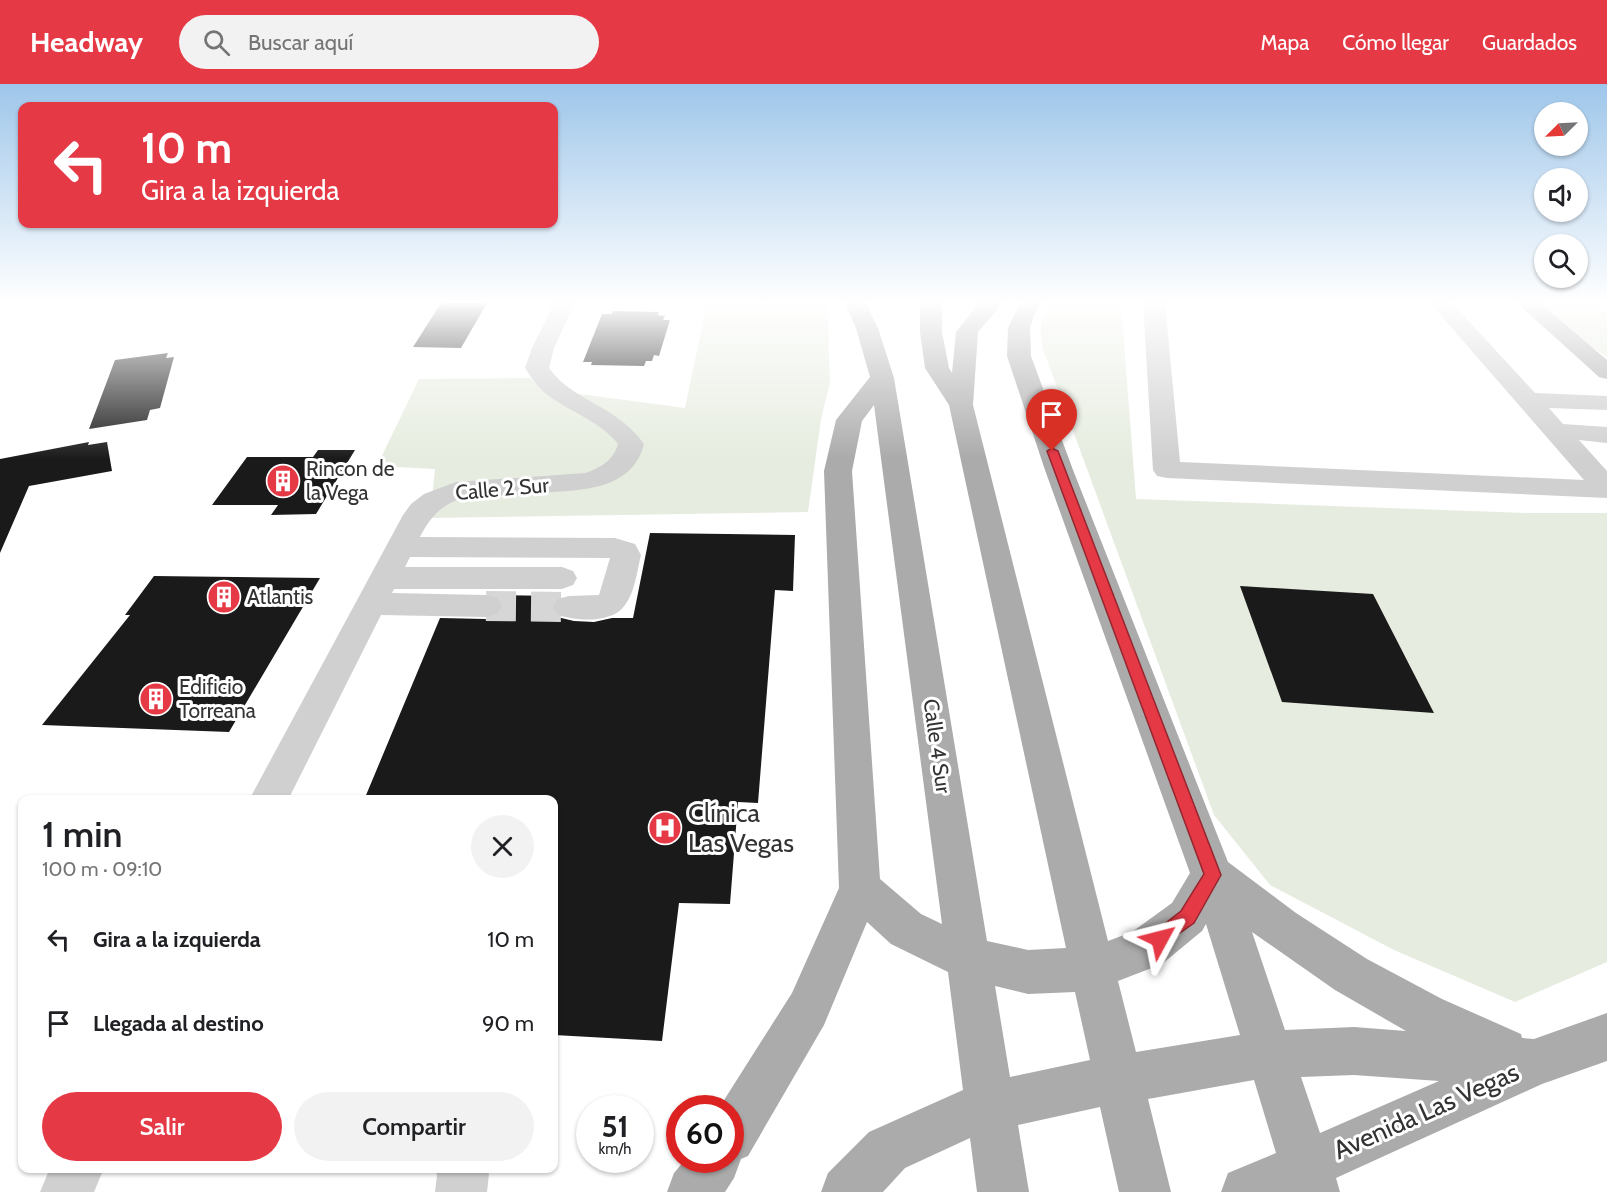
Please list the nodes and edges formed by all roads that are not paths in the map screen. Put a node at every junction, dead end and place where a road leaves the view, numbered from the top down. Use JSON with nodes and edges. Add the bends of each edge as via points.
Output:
{"nodes":[{"id":1,"x":541,"y":355,"type":"edge"},
{"id":2,"x":875,"y":355,"type":"edge"},
{"id":3,"x":935,"y":355,"type":"edge"},
{"id":4,"x":965,"y":355,"type":"edge"},
{"id":5,"x":1018,"y":355,"type":"edge"},
{"id":6,"x":1158,"y":355,"type":"edge"},
{"id":7,"x":1486,"y":355,"type":"edge"},
{"id":8,"x":1587,"y":355,"type":"edge"},
{"id":9,"x":1607,"y":372,"type":"edge"},
{"id":10,"x":882,"y":378,"type":"junction"},
{"id":11,"x":1527,"y":400,"type":"junction"},
{"id":12,"x":1607,"y":403,"type":"edge"},
{"id":13,"x":961,"y":405,"type":"junction"},
{"id":14,"x":1556,"y":431,"type":"junction"},
{"id":15,"x":1607,"y":435,"type":"edge"},
{"id":16,"x":1607,"y":488,"type":"edge"},
{"id":17,"x":401,"y":547,"type":"junction"},
{"id":18,"x":378,"y":591,"type":"junction"},
{"id":19,"x":486,"y":606,"type":"tunnel mouth"},
{"id":20,"x":271,"y":795,"type":"edge"},
{"id":21,"x":1212,"y":875,"type":"junction"},
{"id":22,"x":860,"y":888,"type":"junction"},
{"id":23,"x":1607,"y":1036,"type":"edge"},
{"id":24,"x":1269,"y":1054,"type":"junction"},
{"id":25,"x":1534,"y":1063,"type":"junction"},
{"id":26,"x":744,"y":1115,"type":"edge"},
{"id":27,"x":76,"y":1173,"type":"edge"},
{"id":28,"x":462,"y":1173,"type":"edge"},
{"id":29,"x":707,"y":1173,"type":"edge"},
{"id":30,"x":1311,"y":1183,"type":"edge"},
{"id":31,"x":66,"y":1192,"type":"edge"},
{"id":32,"x":461,"y":1192,"type":"edge"},
{"id":33,"x":693,"y":1192,"type":"edge"},
{"id":34,"x":847,"y":1192,"type":"edge"},
{"id":35,"x":1003,"y":1192,"type":"edge"},
{"id":36,"x":1145,"y":1192,"type":"edge"},
{"id":37,"x":1248,"y":1192,"type":"edge"}],
"edges":[{"from":1,"to":17,"type":"street","name":"Calle 2 Sur","via":[[537,368],[542,378],[624,431],[631,444],[621,465],[606,475],[573,484],[456,491],[441,496],[417,515]]},
{"from":2,"to":10,"type":"main road","name":"Calle 4 Sur"},
{"from":3,"to":13,"type":"main road","via":[[937,368]]},
{"from":4,"to":13,"type":"main road"},
{"from":5,"to":21,"type":"main road"},
{"from":6,"to":16,"type":"street","via":[[1167,470]]},
{"from":7,"to":11,"type":"street"},
{"from":8,"to":9,"type":"main road"},
{"from":10,"to":22,"type":"main road","via":[[849,420],[838,471]]},
{"from":10,"to":35,"type":"main road","name":"Calle 4 Sur"},
{"from":11,"to":12,"type":"street"},
{"from":11,"to":14,"type":"street"},
{"from":13,"to":36,"type":"main road"},
{"from":14,"to":15,"type":"street"},
{"from":14,"to":16,"type":"street"},
{"from":17,"to":18,"type":"street","name":"Calle 2 Sur"},
{"from":17,"to":18,"type":"street","via":[[615,548],[624,550],[626,555],[614,598],[597,608],[565,592]]},
{"from":18,"to":19,"type":"street"},
{"from":18,"to":20,"type":"street","name":"Calle 2 Sur"},
{"from":21,"to":22,"type":"main road","via":[[1187,917],[1146,950],[1091,969],[1028,972],[964,957],[906,929]]},
{"from":21,"to":24,"type":"main road"},
{"from":21,"to":25,"type":"main road","via":[[1270,922],[1383,995],[1461,1035]]},
{"from":22,"to":26,"type":"main road","via":[[808,1009]]},
{"from":23,"to":25,"type":"main road","name":"Avenida Las Vegas"},
{"from":24,"to":25,"type":"main road","via":[[1354,1051]]},
{"from":24,"to":30,"type":"main road"},
{"from":24,"to":34,"type":"main road","via":[[1080,1086],[972,1111],[887,1150]]},
{"from":25,"to":30,"type":"main road","name":"Avenida Las Vegas"},
{"from":27,"to":31,"type":"street"},
{"from":28,"to":32,"type":"street"},
{"from":29,"to":33,"type":"main road"},
{"from":30,"to":37,"type":"main road","name":"Avenida Las Vegas"}]}
